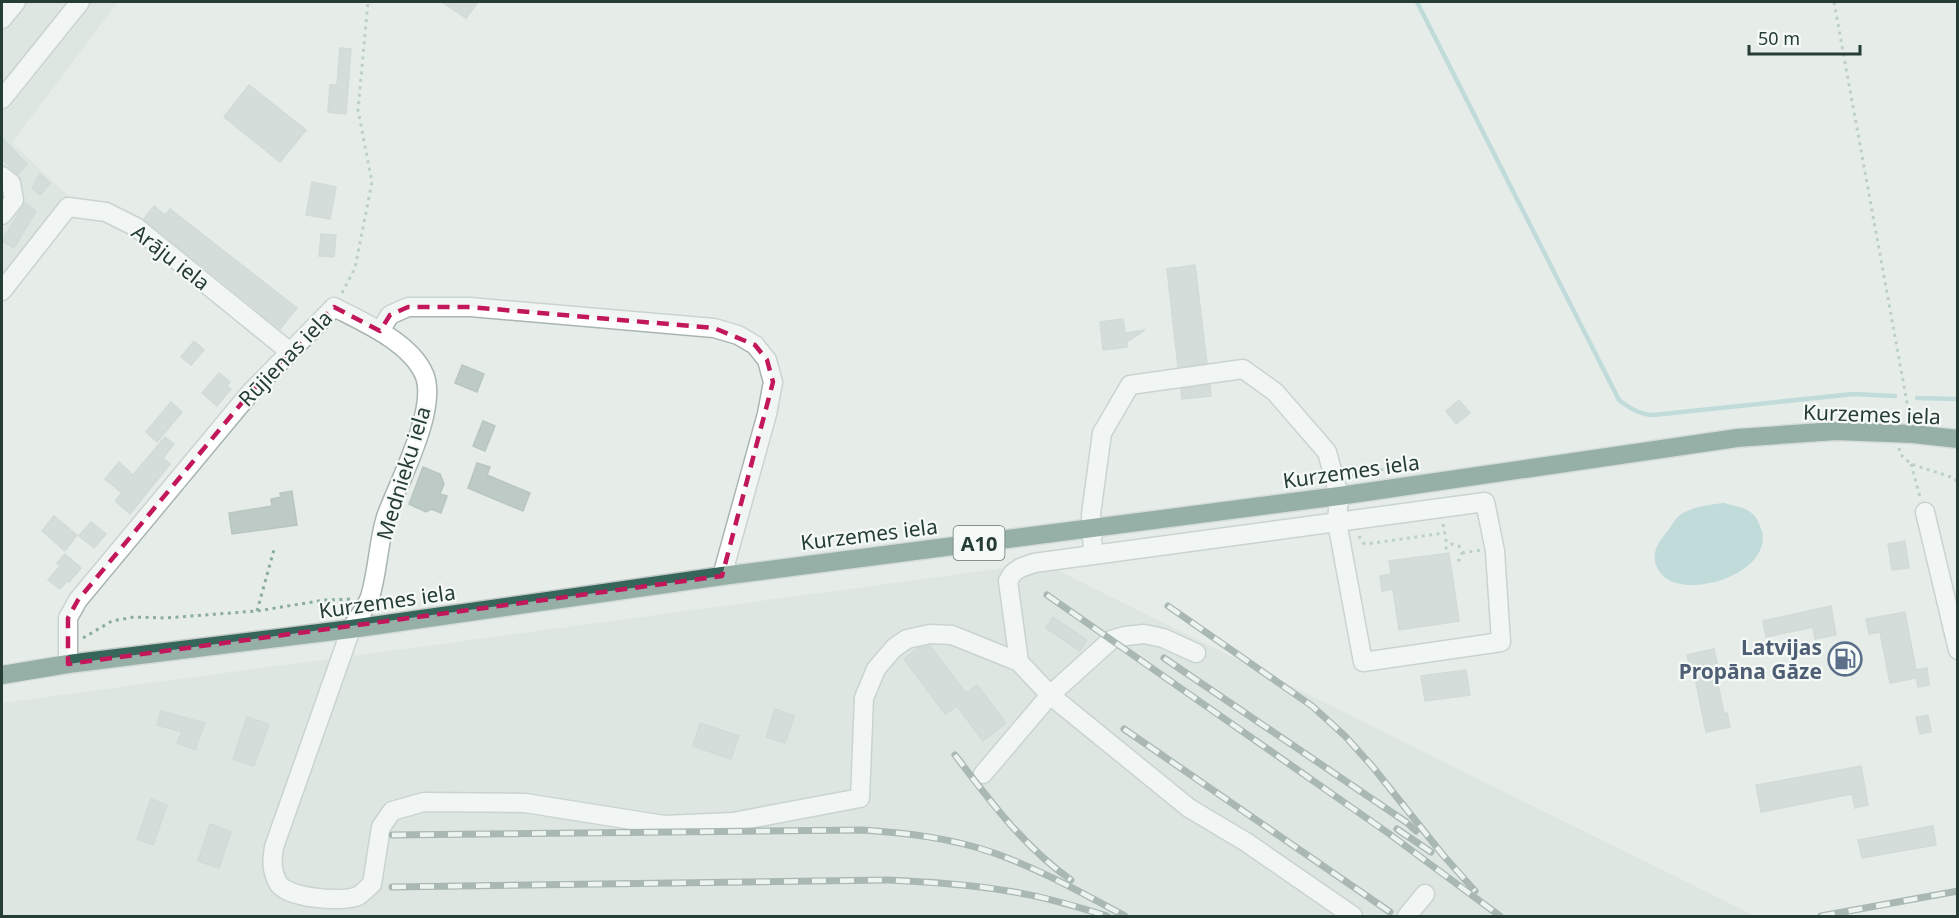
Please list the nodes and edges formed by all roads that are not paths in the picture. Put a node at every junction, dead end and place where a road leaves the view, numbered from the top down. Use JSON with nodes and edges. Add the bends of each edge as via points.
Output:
{"nodes":[{"id":1,"x":16,"y":2,"type":"edge"},
{"id":2,"x":80,"y":2,"type":"edge"},
{"id":3,"x":2,"y":19,"type":"edge"},
{"id":4,"x":2,"y":99,"type":"edge"},
{"id":5,"x":2,"y":176,"type":"edge"},
{"id":6,"x":2,"y":215,"type":"edge"},
{"id":7,"x":2,"y":291,"type":"edge"},
{"id":8,"x":334,"y":307,"type":"joint"},
{"id":9,"x":380,"y":331,"type":"junction"},
{"id":10,"x":290,"y":352,"type":"junction"},
{"id":11,"x":1958,"y":439,"type":"edge"},
{"id":12,"x":1339,"y":496,"type":"junction"},
{"id":13,"x":1925,"y":512,"type":"road end"},
{"id":14,"x":1091,"y":528,"type":"junction"},
{"id":15,"x":1339,"y":529,"type":"junction"},
{"id":16,"x":1093,"y":555,"type":"junction"},
{"id":17,"x":722,"y":576,"type":"junction"},
{"id":18,"x":351,"y":629,"type":"junction"},
{"id":19,"x":1958,"y":650,"type":"edge"},
{"id":20,"x":1196,"y":653,"type":"dead end"},
{"id":21,"x":1019,"y":662,"type":"junction"},
{"id":22,"x":68,"y":664,"type":"junction"},
{"id":23,"x":2,"y":675,"type":"edge"},
{"id":24,"x":1050,"y":695,"type":"junction"},
{"id":25,"x":983,"y":774,"type":"dead end"},
{"id":26,"x":1425,"y":894,"type":"dead end"},
{"id":27,"x":1353,"y":916,"type":"edge"},
{"id":28,"x":1407,"y":916,"type":"edge"}],
"edges":[{"from":1,"to":3,"type":"street"},
{"from":2,"to":4,"type":"street"},
{"from":5,"to":6,"type":"street","via":[[11,183],[14,200]]},
{"from":7,"to":10,"type":"street","name":"Arāju iela","via":[[68,207],[106,212],[136,227]]},
{"from":8,"to":9,"type":"street","name":"Mednieku iela"},
{"from":8,"to":10,"type":"street","name":"Rūjienas iela"},
{"from":9,"to":17,"type":"street","via":[[390,315],[408,307],[470,307],[714,328],[755,345],[767,360],[773,382]]},
{"from":9,"to":18,"type":"street","name":"Mednieku iela","via":[[410,354],[424,374],[428,389],[422,425],[386,518],[369,599]]},
{"from":10,"to":22,"type":"street","name":"Rūjienas iela","via":[[250,393],[78,600],[68,618]]},
{"from":11,"to":12,"type":"highway","name":"Kurzemes iela","number":"A10","via":[[1836,431],[1737,438]]},
{"from":12,"to":14,"type":"highway","name":"Kurzemes iela","number":"A10"},
{"from":12,"to":14,"type":"street","via":[[1327,452],[1275,392],[1243,369],[1130,385],[1102,433]]},
{"from":12,"to":15,"type":"street"},
{"from":13,"to":19,"type":"street"},
{"from":14,"to":16,"type":"street"},
{"from":14,"to":17,"type":"highway","name":"Kurzemes iela","number":"A10"},
{"from":15,"to":15,"type":"street","via":[[1363,662],[1501,642],[1495,551],[1485,502]]},
{"from":15,"to":16,"type":"street"},
{"from":16,"to":21,"type":"street","via":[[1034,563],[1013,573],[1008,589]]},
{"from":17,"to":18,"type":"highway","name":"Kurzemes iela","number":"A10"},
{"from":18,"to":21,"type":"street","name":"Mednieku iela","via":[[274,847],[272,867],[279,885],[295,894],[328,899],[357,896],[372,884],[381,827],[392,812],[424,802],[525,803],[664,825],[733,822],[860,798],[864,698],[876,669],[894,648],[919,636],[952,635]]},
{"from":18,"to":22,"type":"highway","name":"Kurzemes iela","number":"A10"},
{"from":20,"to":24,"type":"street","via":[[1163,638],[1125,636],[1112,640]]},
{"from":21,"to":24,"type":"street"},
{"from":22,"to":23,"type":"highway","name":"Kurzemes iela","number":"A10"},
{"from":24,"to":25,"type":"street"},
{"from":24,"to":27,"type":"street","via":[[1189,808]]},
{"from":26,"to":28,"type":"street"}]}
